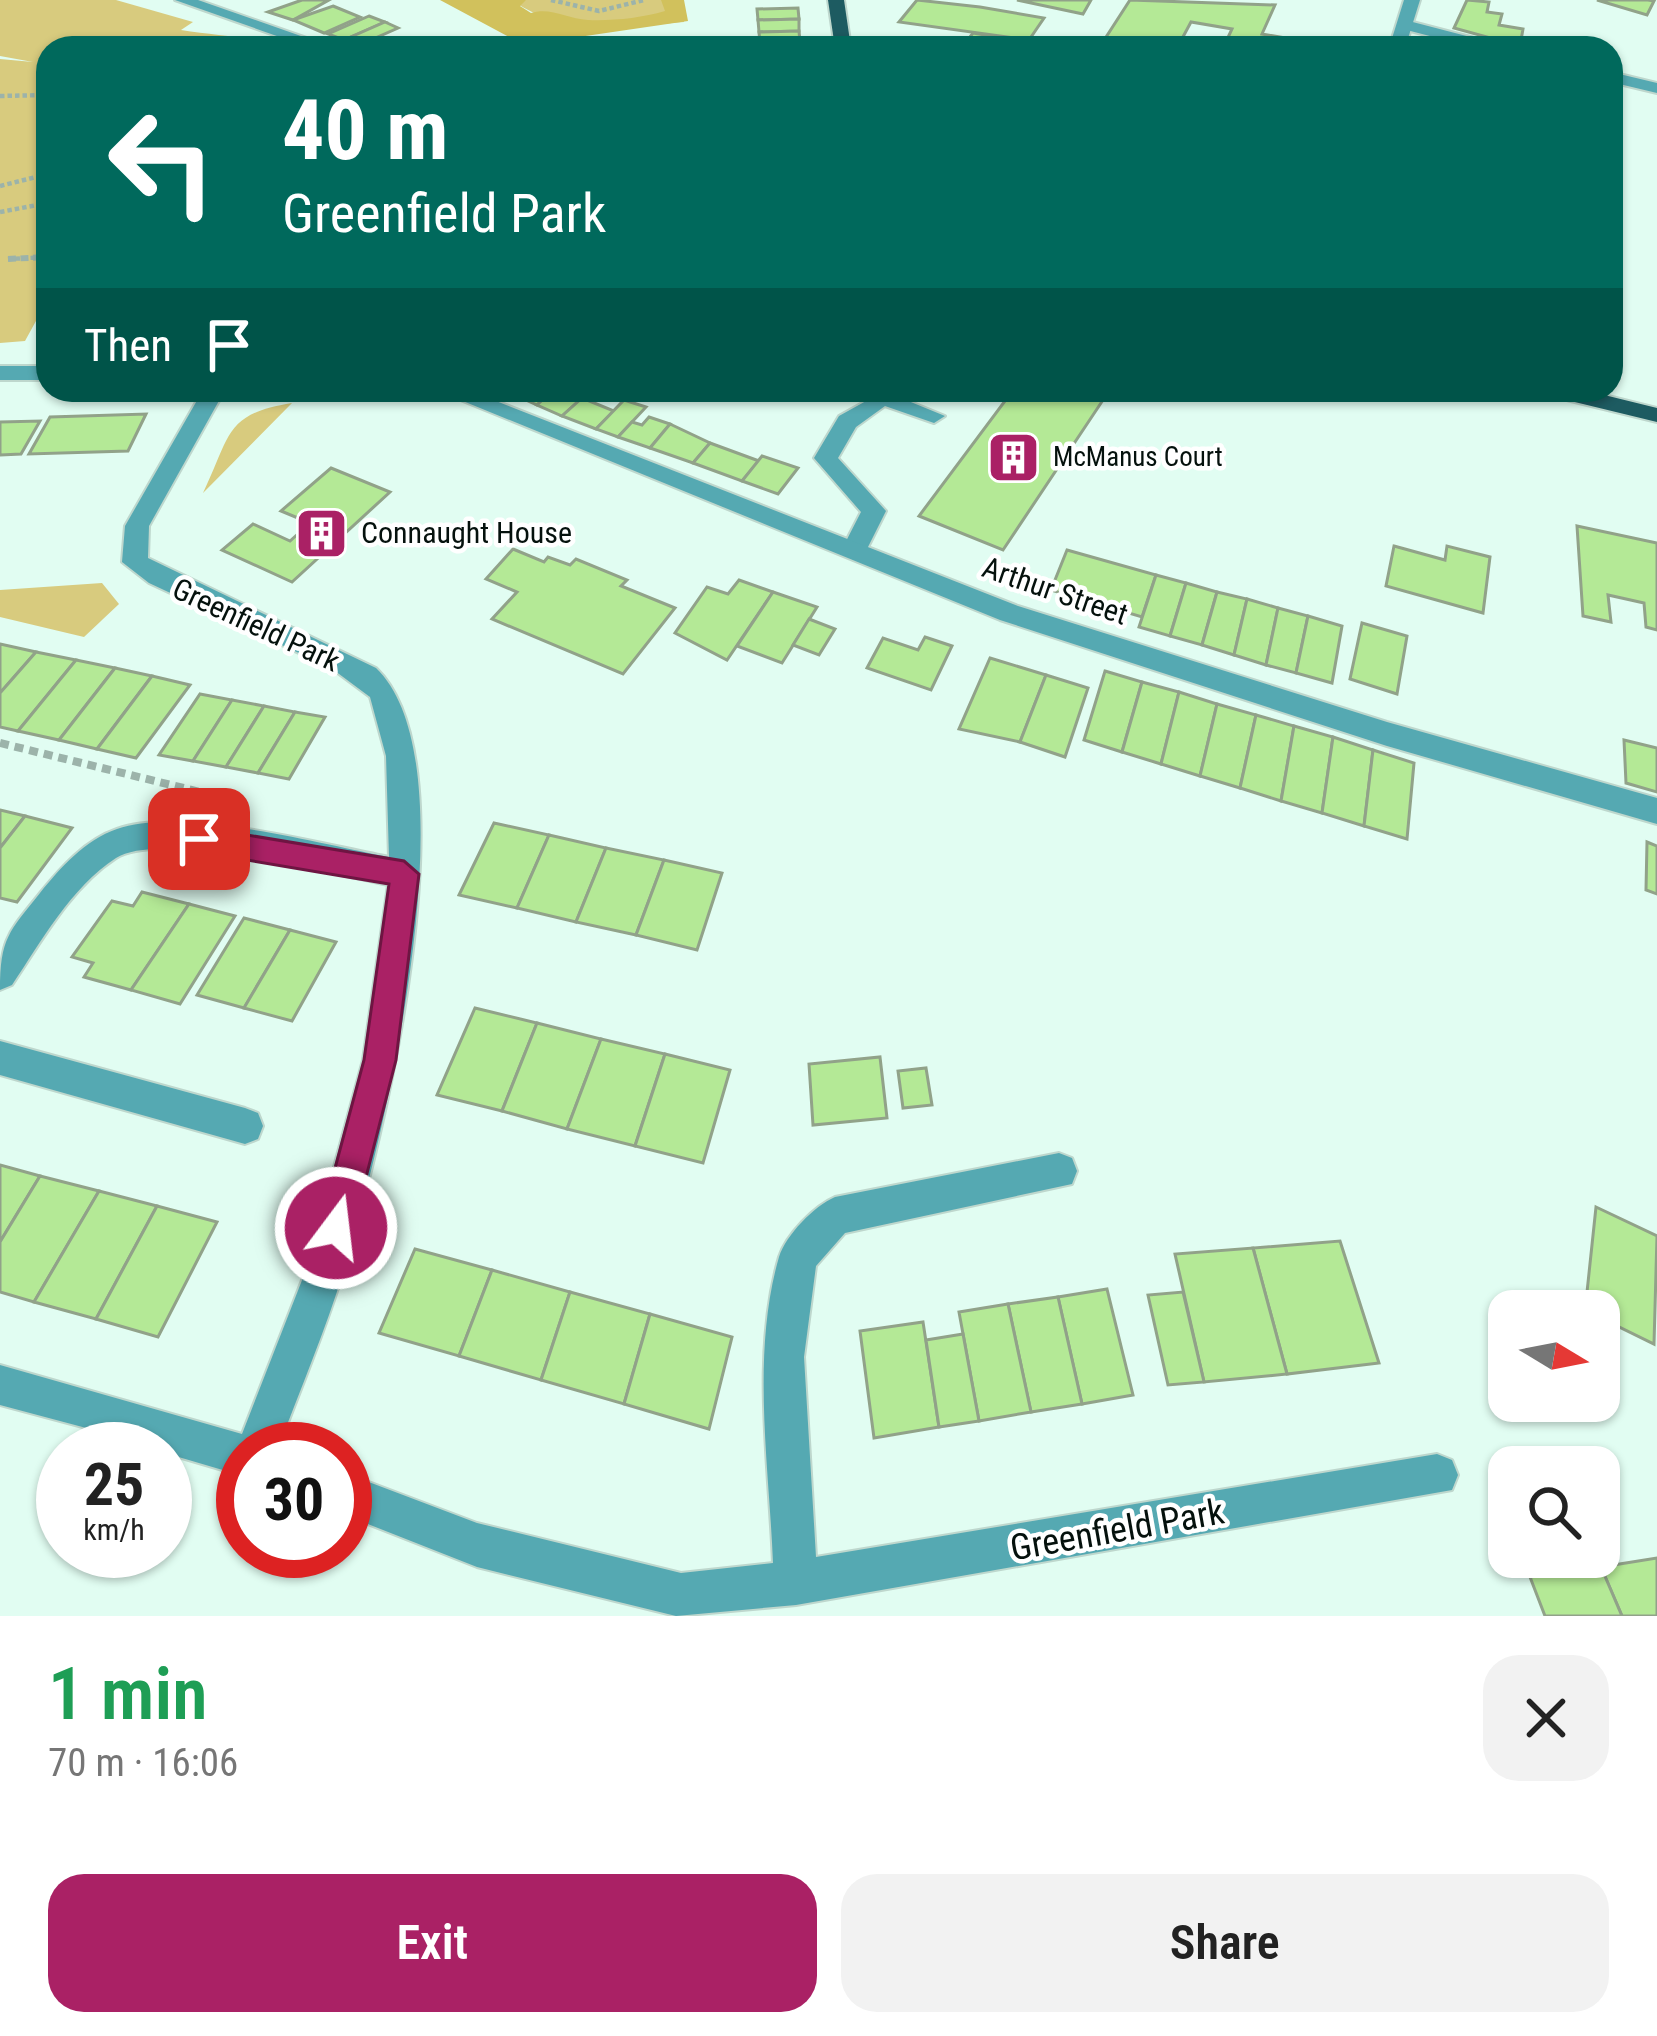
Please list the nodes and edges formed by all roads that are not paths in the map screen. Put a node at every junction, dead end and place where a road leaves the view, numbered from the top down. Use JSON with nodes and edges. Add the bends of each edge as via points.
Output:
{"nodes":[{"id":1,"x":183,"y":0,"type":"edge"},
{"id":2,"x":836,"y":0,"type":"edge"},
{"id":3,"x":1412,"y":0,"type":"edge"},
{"id":4,"x":1405,"y":26,"type":"junction"},
{"id":5,"x":291,"y":36,"type":"edge"},
{"id":6,"x":841,"y":36,"type":"edge"},
{"id":7,"x":1401,"y":36,"type":"edge"},
{"id":8,"x":1446,"y":36,"type":"edge"},
{"id":9,"x":1623,"y":80,"type":"edge"},
{"id":10,"x":1657,"y":88,"type":"edge"},
{"id":11,"x":0,"y":373,"type":"edge"},
{"id":12,"x":36,"y":373,"type":"edge"},
{"id":13,"x":207,"y":402,"type":"edge"},
{"id":14,"x":477,"y":402,"type":"edge"},
{"id":15,"x":875,"y":402,"type":"edge"},
{"id":16,"x":895,"y":402,"type":"edge"},
{"id":17,"x":1604,"y":402,"type":"edge"},
{"id":18,"x":1657,"y":415,"type":"edge"},
{"id":19,"x":934,"y":416,"type":"dead end"},
{"id":20,"x":854,"y":551,"type":"junction"},
{"id":21,"x":1657,"y":811,"type":"edge"},
{"id":22,"x":404,"y":874,"type":"junction"},
{"id":23,"x":0,"y":974,"type":"edge"},
{"id":24,"x":0,"y":1058,"type":"edge"},
{"id":25,"x":245,"y":1126,"type":"dead end"},
{"id":26,"x":1059,"y":1171,"type":"dead end"},
{"id":27,"x":0,"y":1384,"type":"edge"},
{"id":28,"x":266,"y":1422,"type":"edge"},
{"id":29,"x":216,"y":1447,"type":"edge"},
{"id":30,"x":1437,"y":1475,"type":"dead end"},
{"id":31,"x":372,"y":1504,"type":"edge"},
{"id":32,"x":796,"y":1583,"type":"junction"}],
"edges":[{"from":1,"to":5,"type":"street"},
{"from":2,"to":6,"type":"main road"},
{"from":3,"to":4,"type":"street"},
{"from":4,"to":7,"type":"street"},
{"from":4,"to":8,"type":"street"},
{"from":9,"to":10,"type":"street"},
{"from":11,"to":12,"type":"street"},
{"from":13,"to":22,"type":"street","name":"Greenfield Park","via":[[137,526],[135,562],[163,584],[308,645],[379,686],[395,728]]},
{"from":14,"to":20,"type":"street","name":"Arthur Street"},
{"from":15,"to":20,"type":"street","via":[[852,413],[826,458],[838,482],[866,497],[874,512]]},
{"from":16,"to":19,"type":"street"},
{"from":17,"to":18,"type":"main road"},
{"from":20,"to":21,"type":"street","name":"Arthur Street","via":[[1054,628]]},
{"from":22,"to":23,"type":"street","via":[[199,839],[121,840],[63,886]]},
{"from":22,"to":28,"type":"street","name":"Greenfield Park","via":[[380,1060],[325,1270]]},
{"from":24,"to":25,"type":"street"},
{"from":26,"to":32,"type":"street","via":[[835,1216],[797,1258],[784,1357]]},
{"from":27,"to":29,"type":"street"},
{"from":30,"to":32,"type":"street","name":"Greenfield Park"},
{"from":31,"to":32,"type":"street","name":"Greenfield Park","via":[[477,1545],[681,1595]]}]}
